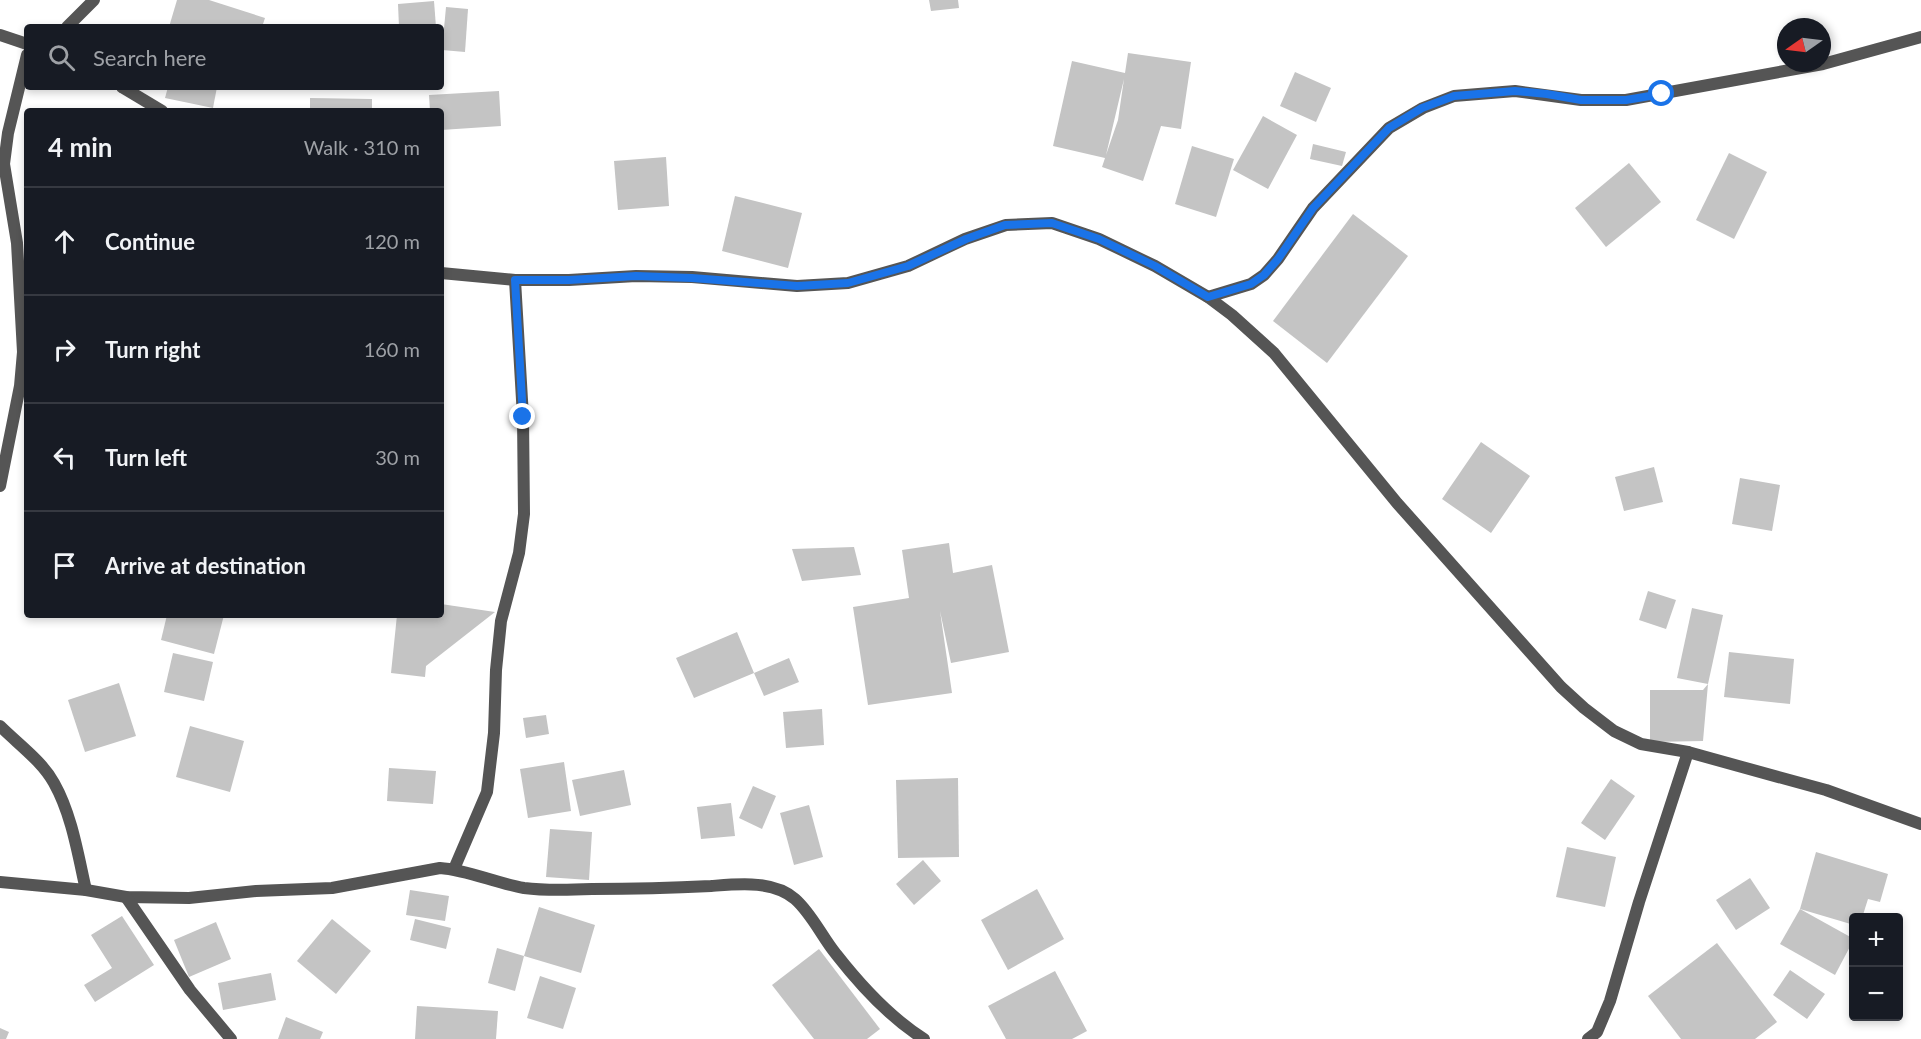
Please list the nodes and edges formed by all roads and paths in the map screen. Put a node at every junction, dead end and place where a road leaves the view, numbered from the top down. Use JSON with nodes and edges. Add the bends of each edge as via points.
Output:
{"nodes":[{"id":1,"x":94,"y":0,"type":"edge"},
{"id":2,"x":69,"y":24,"type":"edge"},
{"id":3,"x":0,"y":35,"type":"edge"},
{"id":4,"x":1921,"y":37,"type":"edge"},
{"id":5,"x":24,"y":43,"type":"edge"},
{"id":6,"x":24,"y":67,"type":"edge"},
{"id":7,"x":127,"y":90,"type":"edge"},
{"id":8,"x":157,"y":108,"type":"edge"},
{"id":9,"x":444,"y":273,"type":"edge"},
{"id":10,"x":515,"y":280,"type":"junction"},
{"id":11,"x":1208,"y":297,"type":"junction"},
{"id":12,"x":0,"y":486,"type":"edge"},
{"id":13,"x":0,"y":726,"type":"edge"},
{"id":14,"x":1688,"y":753,"type":"junction"},
{"id":15,"x":1921,"y":824,"type":"edge"},
{"id":16,"x":454,"y":869,"type":"junction"},
{"id":17,"x":0,"y":882,"type":"edge"},
{"id":18,"x":86,"y":890,"type":"junction"},
{"id":19,"x":126,"y":897,"type":"junction"},
{"id":20,"x":231,"y":1039,"type":"edge"},
{"id":21,"x":924,"y":1039,"type":"edge"},
{"id":22,"x":1588,"y":1039,"type":"edge"}],
"edges":[{"from":1,"to":2,"type":"street"},
{"from":3,"to":5,"type":"street"},
{"from":4,"to":11,"type":"street","via":[[1823,64],[1626,100],[1581,100],[1515,91],[1454,96],[1422,108],[1389,128],[1313,208],[1264,275],[1251,284]]},
{"from":6,"to":12,"type":"street","via":[[4,164],[17,243],[23,352],[21,386]]},
{"from":7,"to":8,"type":"street"},
{"from":9,"to":10,"type":"street"},
{"from":10,"to":11,"type":"street","via":[[636,276],[797,286],[848,283],[908,266],[1005,225],[1052,223],[1099,239]]},
{"from":10,"to":16,"type":"street","via":[[524,514],[519,553],[501,621],[487,792]]},
{"from":11,"to":14,"type":"street","via":[[1274,353],[1397,503],[1561,687],[1623,735],[1641,744]]},
{"from":13,"to":18,"type":"street","via":[[54,783],[68,816]]},
{"from":14,"to":15,"type":"street","via":[[1826,790]]},
{"from":14,"to":22,"type":"street","via":[[1610,1001],[1598,1032]]},
{"from":16,"to":19,"type":"street","via":[[440,868],[332,888],[189,898]]},
{"from":16,"to":21,"type":"street","via":[[500,883],[549,890],[752,884],[777,889],[795,898],[872,996],[902,1025]]},
{"from":17,"to":18,"type":"street"},
{"from":18,"to":19,"type":"street"},
{"from":19,"to":20,"type":"street","via":[[190,990]]}]}
